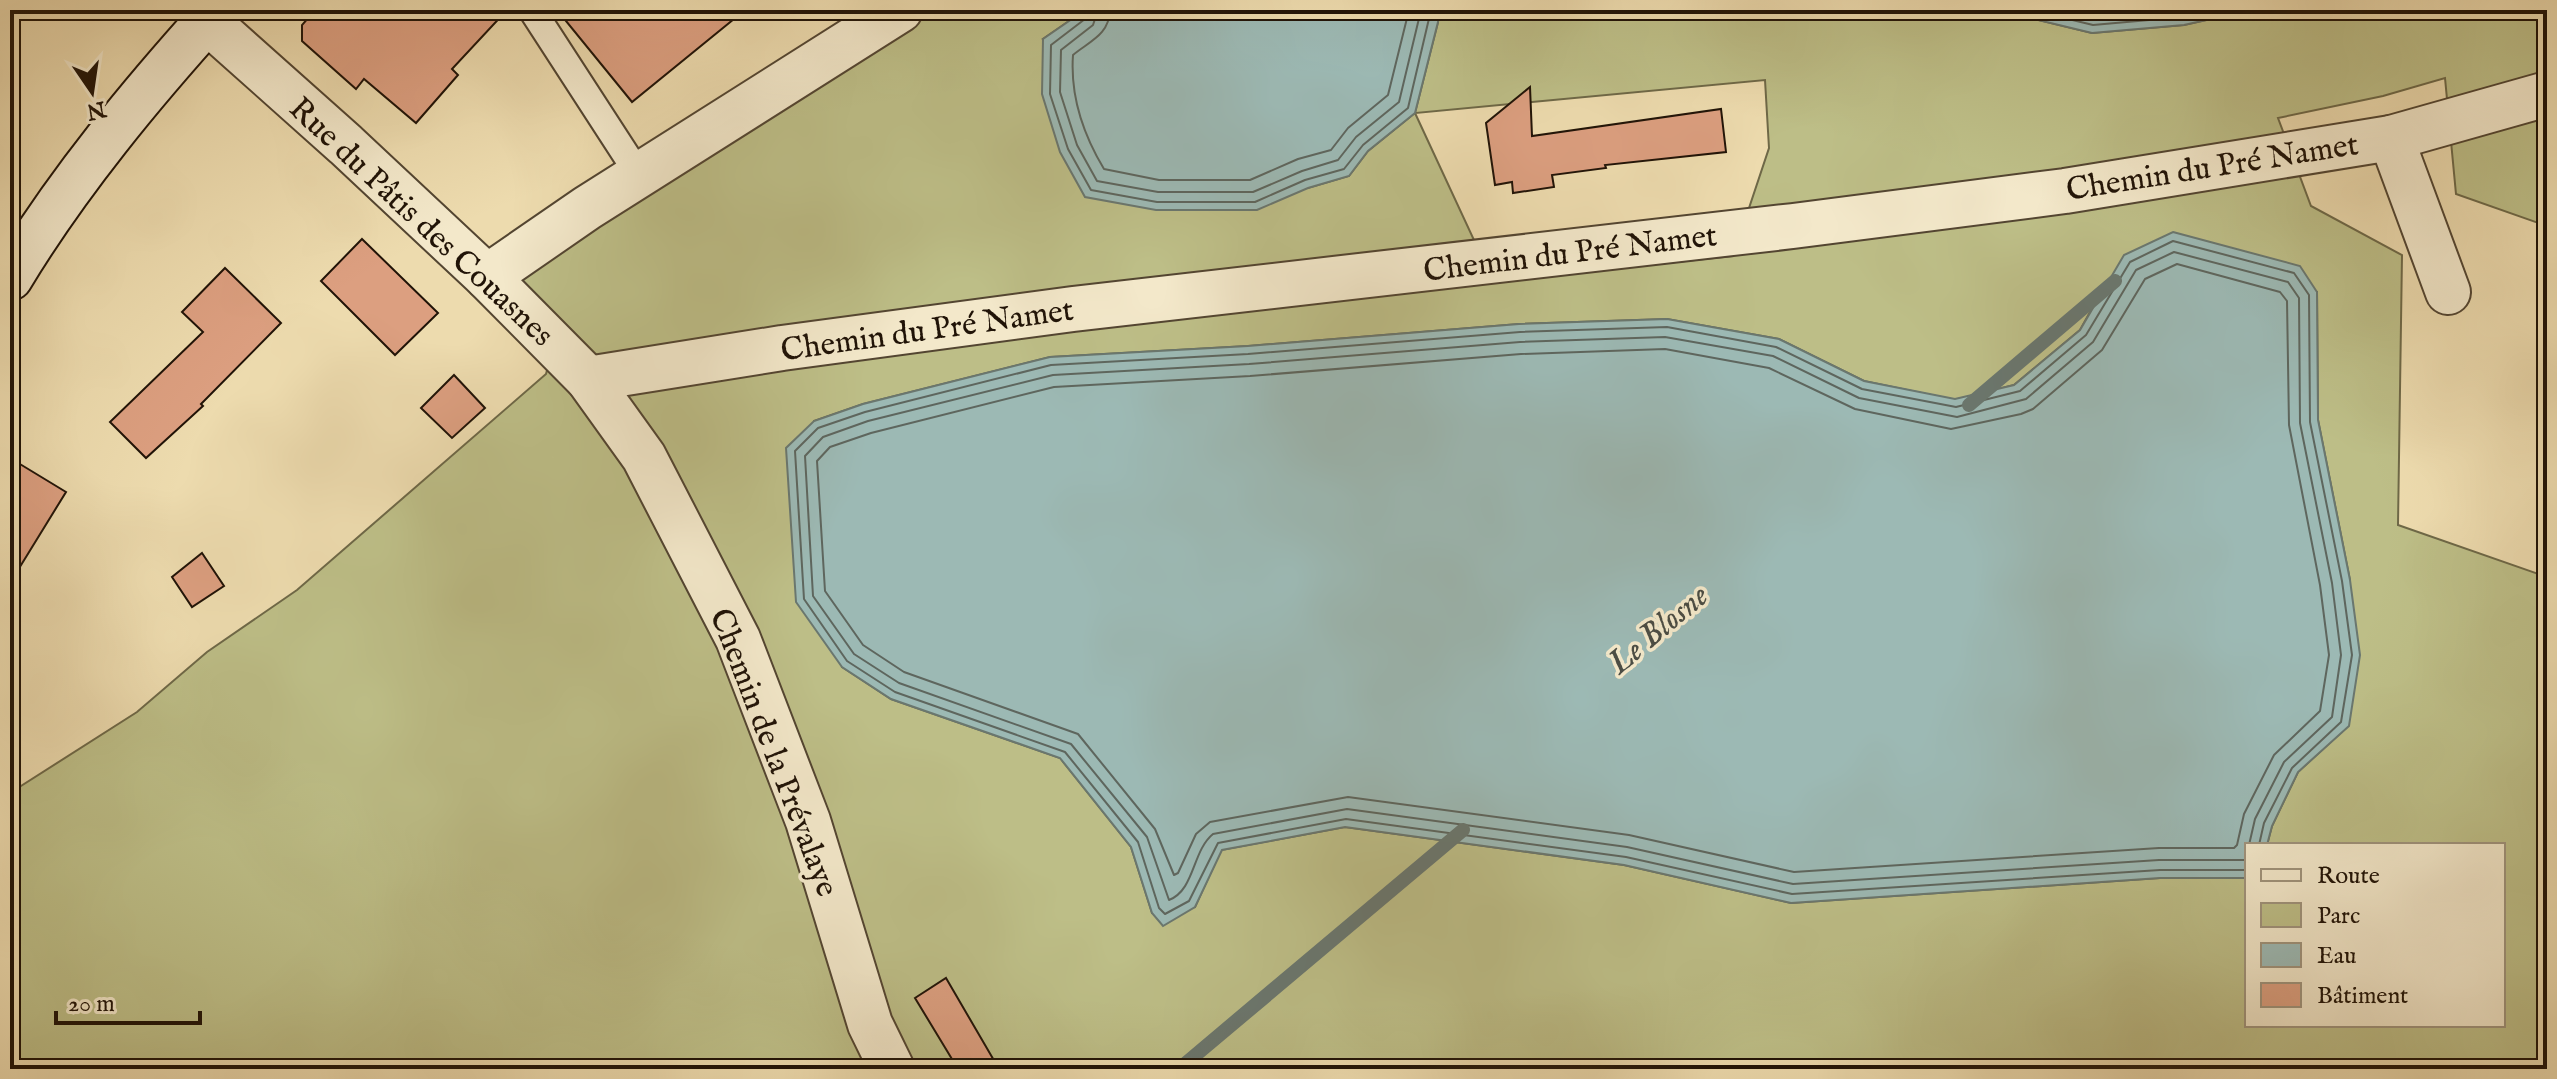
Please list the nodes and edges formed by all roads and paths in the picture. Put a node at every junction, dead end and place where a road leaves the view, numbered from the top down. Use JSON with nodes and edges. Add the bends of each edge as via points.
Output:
{"nodes":[{"id":1,"x":532,"y":10,"type":"edge"},
{"id":2,"x":900,"y":10,"type":"edge"},
{"id":3,"x":207,"y":14,"type":"edge"},
{"id":4,"x":2547,"y":94,"type":"edge"},
{"id":5,"x":2391,"y":138,"type":"junction"},
{"id":6,"x":639,"y":175,"type":"junction"},
{"id":7,"x":487,"y":277,"type":"junction"},
{"id":8,"x":10,"y":278,"type":"edge"},
{"id":9,"x":2448,"y":292,"type":"dead end"},
{"id":10,"x":588,"y":379,"type":"junction"},
{"id":11,"x":635,"y":444,"type":"joint"},
{"id":12,"x":892,"y":1069,"type":"edge"}],
"edges":[{"from":1,"to":6,"type":"lane"},
{"from":2,"to":6,"type":"street"},
{"from":3,"to":7,"type":"street","name":"Rue du Pâtis des Couasnes"},
{"from":3,"to":8,"type":"street","via":[[33,239]]},
{"from":4,"to":5,"type":"street","name":"Chemin du Pré Namet"},
{"from":5,"to":9,"type":"street"},
{"from":5,"to":10,"type":"street","name":"Chemin du Pré Namet","via":[[2065,191],[1073,309]]},
{"from":6,"to":7,"type":"street"},
{"from":7,"to":10,"type":"street","name":"Rue du Pâtis des Couasnes"},
{"from":10,"to":11,"type":"street","name":"Rue du Pâtis des Couasnes"},
{"from":11,"to":12,"type":"street","name":"Chemin de la Prévalaye","via":[[738,639],[808,821],[870,1024]]}]}
